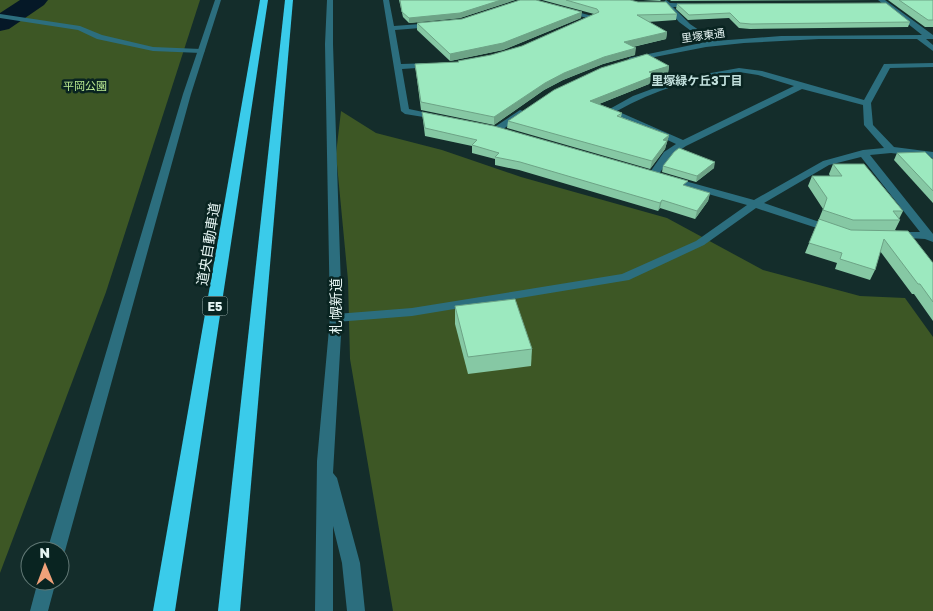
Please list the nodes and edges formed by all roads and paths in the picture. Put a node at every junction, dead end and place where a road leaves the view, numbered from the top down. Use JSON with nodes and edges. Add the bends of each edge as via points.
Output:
{"nodes":[{"id":1,"x":218,"y":0,"type":"edge"},
{"id":2,"x":264,"y":0,"type":"edge"},
{"id":3,"x":289,"y":0,"type":"edge"},
{"id":4,"x":330,"y":0,"type":"edge"},
{"id":5,"x":386,"y":0,"type":"edge"},
{"id":6,"x":667,"y":3,"type":"edge"},
{"id":7,"x":882,"y":3,"type":"edge"},
{"id":8,"x":646,"y":5,"type":"edge"},
{"id":9,"x":698,"y":5,"type":"edge"},
{"id":10,"x":556,"y":8,"type":"edge"},
{"id":11,"x":0,"y":16,"type":"edge"},
{"id":12,"x":445,"y":24,"type":"edge"},
{"id":13,"x":578,"y":25,"type":"edge"},
{"id":14,"x":391,"y":28,"type":"junction"},
{"id":15,"x":919,"y":37,"type":"junction"},
{"id":16,"x":931,"y":37,"type":"edge"},
{"id":17,"x":714,"y":44,"type":"junction"},
{"id":18,"x":933,"y":49,"type":"edge"},
{"id":19,"x":201,"y":51,"type":"junction"},
{"id":20,"x":622,"y":63,"type":"edge"},
{"id":21,"x":442,"y":64,"type":"edge"},
{"id":22,"x":933,"y":65,"type":"edge"},
{"id":23,"x":398,"y":66,"type":"junction"},
{"id":24,"x":801,"y":86,"type":"junction"},
{"id":25,"x":867,"y":103,"type":"junction"},
{"id":26,"x":526,"y":109,"type":"edge"},
{"id":27,"x":450,"y":121,"type":"edge"},
{"id":28,"x":496,"y":131,"type":"edge"},
{"id":29,"x":683,"y":144,"type":"junction"},
{"id":30,"x":891,"y":150,"type":"junction"},
{"id":31,"x":863,"y":153,"type":"junction"},
{"id":32,"x":933,"y":155,"type":"edge"},
{"id":33,"x":755,"y":204,"type":"junction"},
{"id":34,"x":847,"y":235,"type":"edge"},
{"id":35,"x":884,"y":235,"type":"edge"},
{"id":36,"x":931,"y":238,"type":"edge"},
{"id":37,"x":336,"y":318,"type":"junction"},
{"id":38,"x":325,"y":461,"type":"junction"},
{"id":39,"x":59,"y":541,"type":"edge"},
{"id":40,"x":44,"y":591,"type":"edge"},
{"id":41,"x":39,"y":611,"type":"edge"},
{"id":42,"x":164,"y":611,"type":"edge"},
{"id":43,"x":229,"y":611,"type":"edge"},
{"id":44,"x":324,"y":611,"type":"edge"},
{"id":45,"x":356,"y":611,"type":"edge"}],
"edges":[{"from":1,"to":19,"type":"street"},
{"from":2,"to":42,"type":"highway","name":"道央自動車道","number":"E5"},
{"from":3,"to":43,"type":"highway"},
{"from":4,"to":37,"type":"street","name":"札幌新道"},
{"from":5,"to":14,"type":"street"},
{"from":6,"to":8,"type":"street"},
{"from":6,"to":9,"type":"street"},
{"from":6,"to":17,"type":"street","via":[[685,24]]},
{"from":7,"to":16,"type":"street"},
{"from":10,"to":13,"type":"street","via":[[594,18]]},
{"from":11,"to":19,"type":"street","via":[[80,28],[100,37],[153,49]]},
{"from":12,"to":14,"type":"street"},
{"from":14,"to":23,"type":"street"},
{"from":15,"to":16,"type":"street","name":"里塚東通"},
{"from":15,"to":17,"type":"street","name":"里塚東通","via":[[762,38]]},
{"from":15,"to":18,"type":"street"},
{"from":17,"to":20,"type":"street","name":"里塚東通"},
{"from":19,"to":39,"type":"street"},
{"from":21,"to":23,"type":"street"},
{"from":22,"to":25,"type":"street","via":[[887,66]]},
{"from":23,"to":27,"type":"street","via":[[404,111]]},
{"from":24,"to":25,"type":"street"},
{"from":24,"to":29,"type":"street"},
{"from":24,"to":29,"type":"street","via":[[744,69],[659,88],[610,111]]},
{"from":25,"to":30,"type":"street","via":[[869,125]]},
{"from":26,"to":28,"type":"street"},
{"from":29,"to":33,"type":"street","via":[[667,154],[648,174]]},
{"from":30,"to":31,"type":"street"},
{"from":30,"to":32,"type":"street"},
{"from":31,"to":33,"type":"street","via":[[826,163]]},
{"from":31,"to":36,"type":"street"},
{"from":33,"to":34,"type":"street"},
{"from":33,"to":37,"type":"street","via":[[700,243],[625,277],[412,312]]},
{"from":35,"to":36,"type":"street"},
{"from":37,"to":38,"type":"street","name":"札幌新道"},
{"from":38,"to":44,"type":"street","name":"札幌新道"},
{"from":38,"to":45,"type":"street","via":[[351,563]]},
{"from":40,"to":41,"type":"street"}]}
